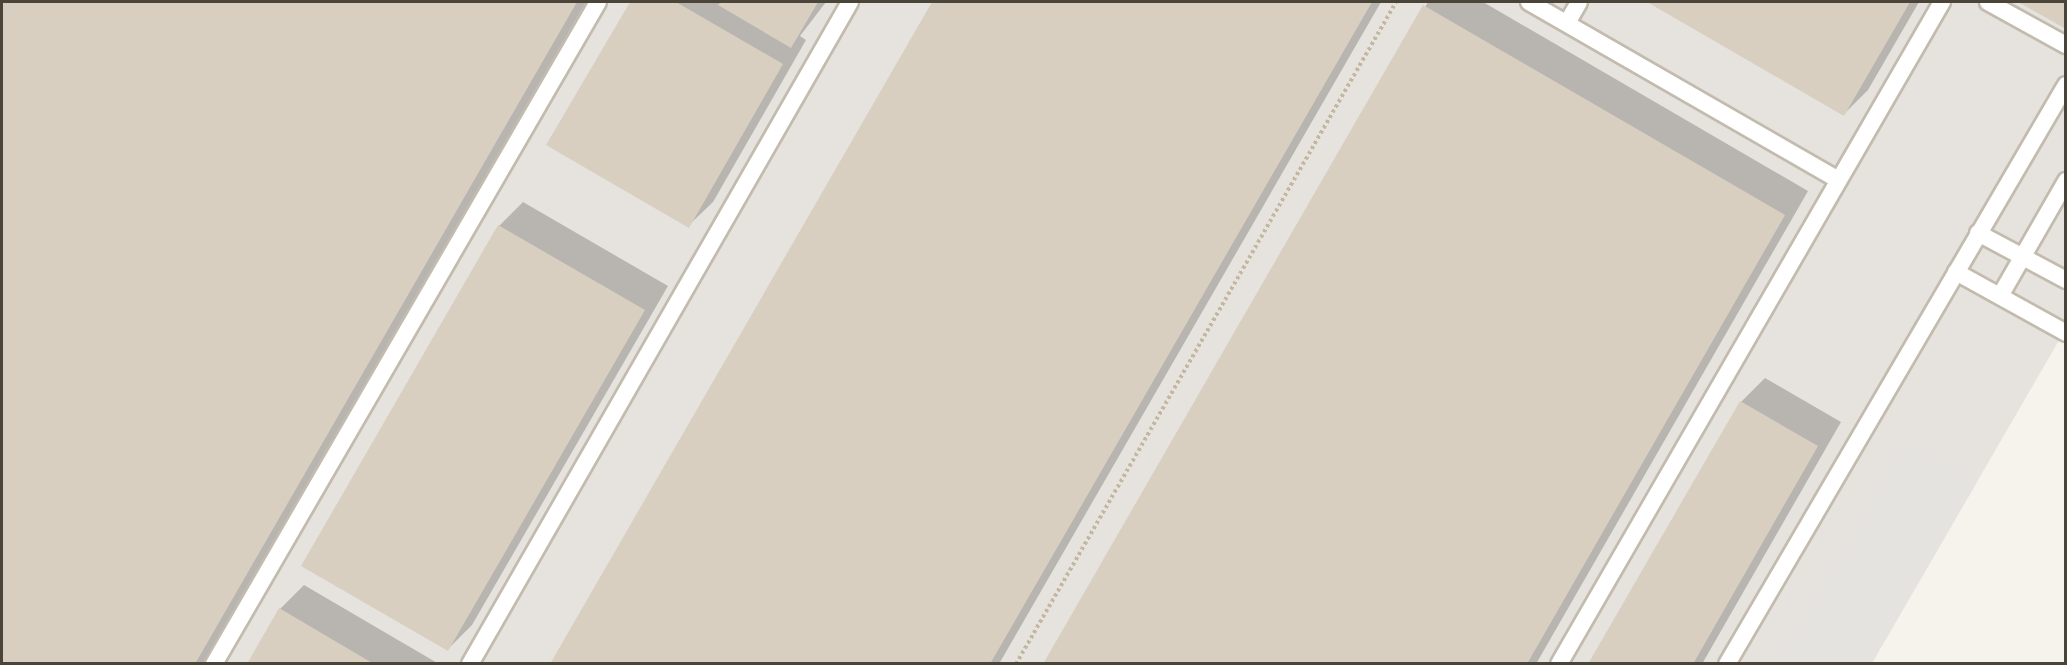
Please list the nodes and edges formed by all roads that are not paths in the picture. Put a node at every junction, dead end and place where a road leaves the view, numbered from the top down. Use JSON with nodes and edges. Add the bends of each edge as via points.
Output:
{"nodes":[{"id":1,"x":598,"y":2,"type":"edge"},
{"id":2,"x":850,"y":2,"type":"edge"},
{"id":3,"x":1528,"y":2,"type":"edge"},
{"id":4,"x":1579,"y":2,"type":"edge"},
{"id":5,"x":1942,"y":2,"type":"edge"},
{"id":6,"x":1988,"y":2,"type":"edge"},
{"id":7,"x":1567,"y":23,"type":"junction"},
{"id":8,"x":2066,"y":45,"type":"edge"},
{"id":9,"x":2066,"y":85,"type":"edge"},
{"id":10,"x":1839,"y":180,"type":"junction"},
{"id":11,"x":2066,"y":181,"type":"edge"},
{"id":12,"x":1978,"y":233,"type":"junction"},
{"id":13,"x":2022,"y":257,"type":"junction"},
{"id":14,"x":1956,"y":272,"type":"junction"},
{"id":15,"x":2066,"y":280,"type":"edge"},
{"id":16,"x":2000,"y":296,"type":"junction"},
{"id":17,"x":2066,"y":333,"type":"edge"},
{"id":18,"x":214,"y":663,"type":"edge"},
{"id":19,"x":470,"y":663,"type":"edge"},
{"id":20,"x":1558,"y":663,"type":"edge"},
{"id":21,"x":1727,"y":663,"type":"edge"}],
"edges":[{"from":1,"to":18,"type":"lane"},
{"from":2,"to":19,"type":"lane"},
{"from":3,"to":7,"type":"lane"},
{"from":4,"to":7,"type":"lane"},
{"from":5,"to":10,"type":"lane"},
{"from":6,"to":8,"type":"lane"},
{"from":7,"to":10,"type":"lane"},
{"from":9,"to":12,"type":"lane"},
{"from":10,"to":20,"type":"lane"},
{"from":11,"to":13,"type":"lane"},
{"from":12,"to":13,"type":"lane"},
{"from":12,"to":14,"type":"lane"},
{"from":13,"to":15,"type":"lane"},
{"from":13,"to":16,"type":"lane"},
{"from":14,"to":16,"type":"lane"},
{"from":14,"to":21,"type":"lane"},
{"from":16,"to":17,"type":"lane"}]}
